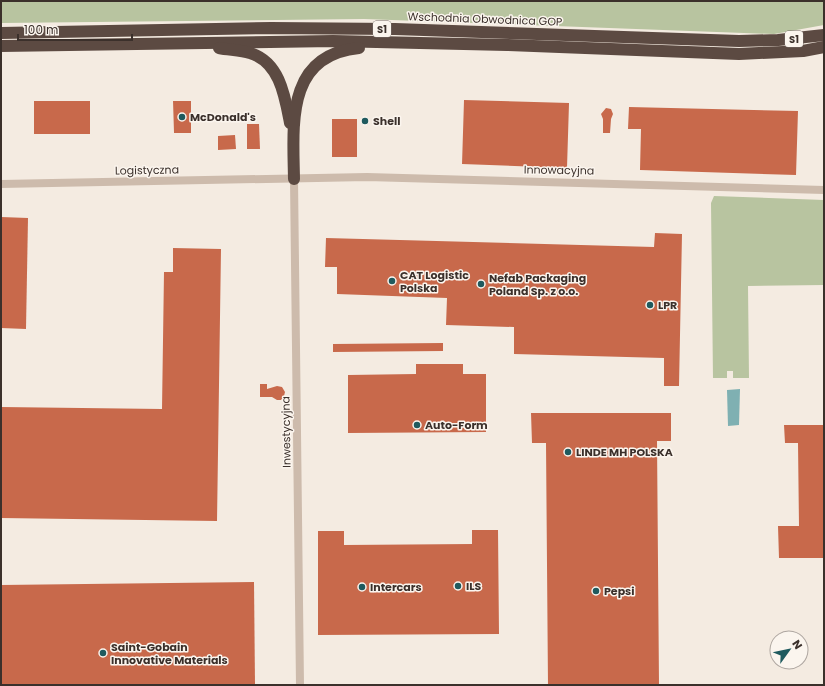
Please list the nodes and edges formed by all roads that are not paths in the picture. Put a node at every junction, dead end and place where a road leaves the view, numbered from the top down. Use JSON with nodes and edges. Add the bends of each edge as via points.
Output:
{"nodes":[{"id":1,"x":1,"y":33,"type":"edge"},
{"id":2,"x":824,"y":35,"type":"edge"},
{"id":3,"x":181,"y":42,"type":"junction"},
{"id":4,"x":414,"y":42,"type":"junction"},
{"id":5,"x":1,"y":46,"type":"edge"},
{"id":6,"x":824,"y":48,"type":"edge"},
{"id":7,"x":293,"y":138,"type":"junction"},
{"id":8,"x":294,"y":179,"type":"junction"},
{"id":9,"x":1,"y":184,"type":"edge"},
{"id":10,"x":824,"y":190,"type":"edge"},
{"id":11,"x":300,"y":685,"type":"edge"}],
"edges":[{"from":1,"to":2,"type":"highway","name":"Wschodnia Obwodnica GOP","number":"S1","via":[[271,28],[387,29],[739,42]]},
{"from":3,"to":4,"type":"highway","number":"S1"},
{"from":3,"to":5,"type":"highway","number":"S1"},
{"from":3,"to":7,"type":"highway","via":[[251,53],[268,65],[277,75],[285,95]]},
{"from":4,"to":6,"type":"highway","number":"S1","via":[[739,54]]},
{"from":4,"to":7,"type":"highway","via":[[344,49],[321,60],[304,77],[300,88]]},
{"from":7,"to":8,"type":"highway"},
{"from":8,"to":9,"type":"street","name":"Logistyczna"},
{"from":8,"to":10,"type":"street","name":"Innowacyjna","via":[[397,177]]},
{"from":8,"to":11,"type":"street","name":"Inwestycyjna"}]}
